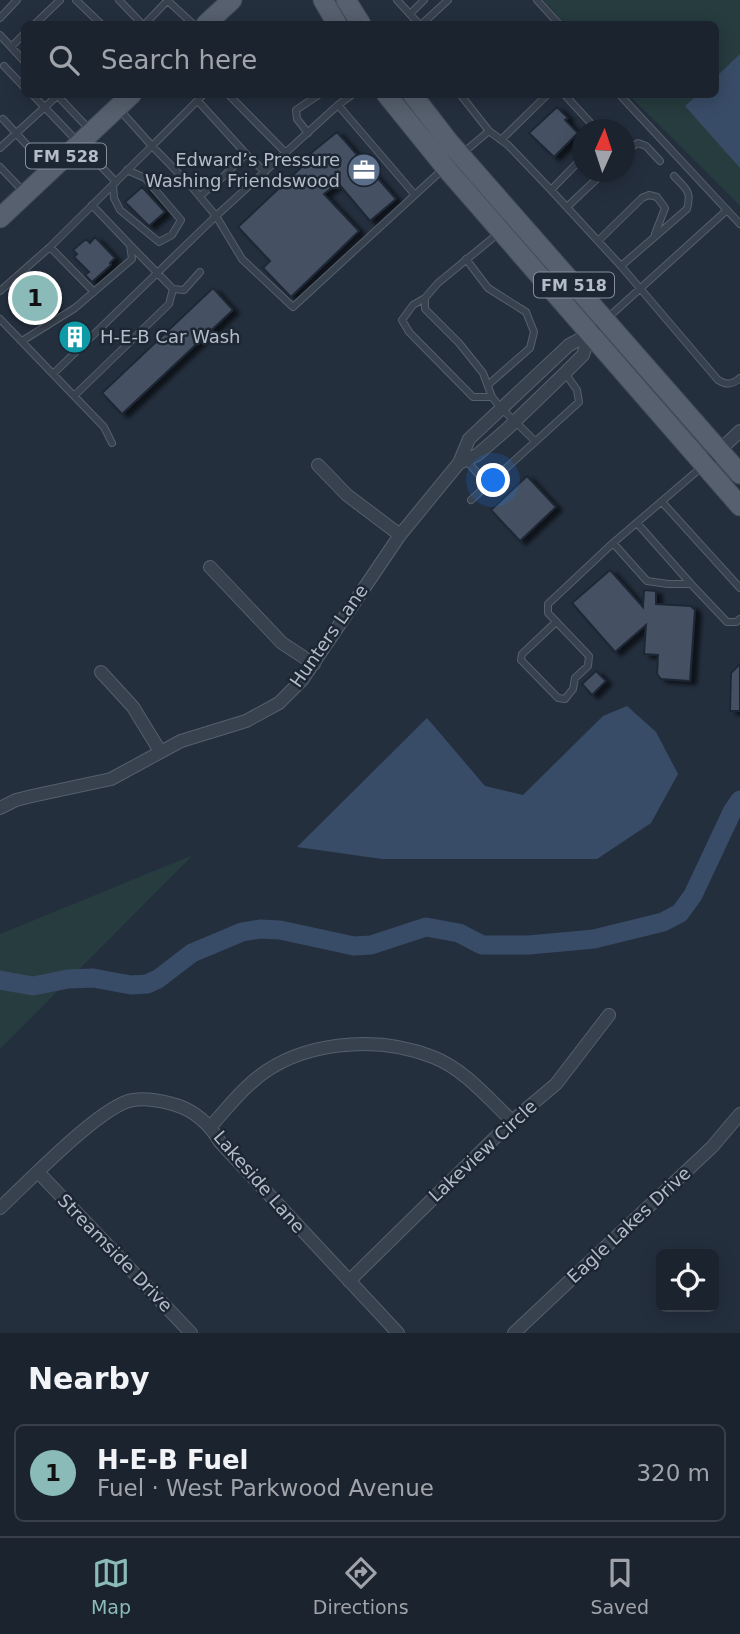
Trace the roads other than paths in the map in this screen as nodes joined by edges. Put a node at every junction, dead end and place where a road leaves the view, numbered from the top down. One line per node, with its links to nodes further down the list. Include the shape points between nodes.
1 (17, 0): 14 (lane)
2 (60, 0): 15 (lane)
3 (76, 0): 16 (lane)
4 (119, 0): 17 (lane)
5 (167, 0): 12 (lane); 18 (lane)
6 (323, 0): 19 (main road)
7 (346, 0): 20 (main road)
8 (397, 0): 13 (lane)
9 (424, 0): 13 (lane)
10 (447, 0): 22 (lane)
11 (537, 0): 23 (lane)
12 (213, 15)
13 (410, 15): 21 (lane)
14 (0, 18)
15 (38, 21)
16 (98, 21)
17 (141, 21)
18 (147, 21)
19 (335, 21)
20 (359, 21)
21 (417, 21)
22 (423, 21)
23 (556, 21)
24 (0, 35): 26 (lane)
25 (21, 37): 26 (lane)
26 (11, 47): 27 (lane)
27 (21, 58)
28 (5, 66): 29 (lane)
29 (21, 84)
30 (35, 98): 47 (lane)
31 (54, 98): 47 (lane)
32 (59, 98): 53 (lane)
33 (201, 98): 45 (lane)
34 (232, 98): 58 (lane)
35 (314, 98): 52 (lane, via 296,110)
36 (339, 98): 46 (lane)
37 (348, 98): 46 (lane)
38 (390, 98): 60 (main road, FM 518)
39 (414, 98): 60 (main road, FM 518)
40 (463, 98): 50 (lane)
41 (544, 98): 54 (lane)
42 (568, 98): 49 (lane)
43 (623, 98): 76 (lane)
44 (125, 101): 53 (main road, FM 528); 56 (lane)
45 (198, 101): 56 (lane); 59 (lane)
46 (341, 103): 52 (lane); 72 (lane)
47 (44, 108): 51 (lane); 53 (lane)
48 (3, 119): 51 (lane)
49 (587, 119)
50 (489, 131): 54 (lane); 60 (lane)
51 (16, 133): 57 (lane); 65 (lane)
52 (308, 133): 58 (lane)
53 (85, 138): 65 (main road, FM 528); 69 (lane)
54 (501, 140): 70 (lane)
55 (635, 145): 61 (lane, via 646,146)
56 (152, 146): 64 (lane); 73 (lane)
57 (0, 148)
58 (286, 153): 66 (lane)
59 (246, 154): 66 (lane); 73 (lane)
60 (453, 161): 72 (lane); 80 (main road, FM 518); 95 (main road, FM 518)
61 (660, 161)
62 (0, 167): 71 (lane)
63 (572, 169): 70 (lane)
64 (127, 170): 69 (lane); 69 (lane, via 145,178 181,220 172,235 159,242 120,209)
65 (50, 171): 71 (main road, FM 528)
66 (265, 173): 77 (lane)
67 (674, 176): 81 (lane, via 688,192 687,209)
68 (593, 182): 75 (lane)
69 (114, 184): 74 (lane)
70 (551, 190): 75 (lane)
71 (25, 194): 78 (main road, FM 528)
72 (415, 195): 77 (lane, via 293,307 242,259)
73 (200, 196): 77 (lane)
74 (92, 205): 83 (lane); 84 (lane)
75 (567, 207): 82 (lane)
76 (727, 210): 79 (lane); 90 (lane)
77 (216, 216): 87 (lane)
78 (0, 218)
79 (740, 224)
80 (502, 231): 85 (lane); 96 (main road, FM 518)
81 (655, 236): 82 (lane, via 665,208 649,195); 86 (lane)
82 (598, 241): 86 (lane)
83 (130, 245): 87 (lane); 92 (lane, via 132,259)
84 (50, 247): 91 (lane); 92 (lane)
85 (466, 259): 93 (lane); 101 (lane, via 488,288 526,312 534,332 530,348)
86 (621, 266): 90 (lane)
87 (157, 272): 89 (lane); 99 (lane)
88 (200, 272): 89 (lane, via 184,290)
89 (173, 289): 102 (lane, via 169,304)
90 (641, 290): 95 (lane); 100 (lane, via 718,380 730,384)
91 (0, 291)
92 (94, 292): 97 (lane)
93 (425, 298): 101 (lane, via 425,309); 103 (lane, via 402,320 409,332 472,397)
94 (0, 319): 97 (lane)
95 (606, 322): 96 (lane); 109 (main road, FM 518)
96 (590, 334): 98 (street, Hunters Lane, via 583,355); 104 (street, Hunters Lane, via 569,345); 112 (main road, FM 518)
97 (22, 341): 99 (lane)
98 (565, 373): 105 (street, Hunters Lane); 107 (lane, via 579,402)
99 (53, 374): 102 (lane)
100 (740, 378)
101 (489, 384): 103 (lane)
102 (74, 396): 108 (lane, via 104,427)
103 (492, 397): 104 (lane)
104 (502, 408): 105 (lane); 110 (street, Hunters Lane, via 469,439)
105 (516, 421): 107 (lane); 110 (street, Hunters Lane)
106 (740, 431): 109 (street)
107 (535, 440): 114 (lane)
108 (112, 443)
109 (720, 450): 112 (street); 113 (main road, FM 518)
110 (463, 462): 114 (lane); 119 (street, Hunters Lane)
111 (318, 465): 119 (street, via 347,495)
112 (704, 465): 116 (lane); 117 (main road, FM 518)
113 (740, 474)
114 (487, 484): 115 (lane)
115 (471, 499)
116 (662, 502): 118 (lane); 123 (lane)
117 (740, 506)
118 (637, 523): 120 (lane); 122 (lane)
119 (400, 535): 126 (street, Hunters Lane)
120 (613, 544): 122 (lane, via 647,581); 125 (lane, via 548,604 548,613)
121 (210, 567): 126 (street, via 282,643)
122 (691, 584): 124 (lane, via 727,622)
123 (740, 588)
124 (740, 619)
125 (556, 622): 125 (lane, via 589,656 588,666 575,678 565,699 558,698 521,660)
126 (314, 664): 128 (street, Hunters Lane, via 292,691 264,712)
127 (102, 671): 128 (street, via 133,707)
128 (160, 751): 129 (street, Hunters Lane, via 111,779 16,800)
129 (0, 808)
130 (609, 1015): 132 (street, Lakeview Circle, via 556,1084)
131 (740, 1114): 139 (street, Eagle Lakes Drive, via 712,1147)
132 (512, 1121): 133 (street, via 469,1079 433,1057 380,1044 331,1046 295,1055 252,1082); 136 (street, Lakeview Circle)
133 (211, 1126): 134 (street, Lakeside Lane, via 182,1107 132,1100 101,1115); 136 (street, Lakeside Lane, via 220,1142)
134 (38, 1173): 135 (street, Lakeside Lane); 137 (street, Streamside Drive)
135 (0, 1208)
136 (349, 1281): 138 (street, Lakeside Lane)
137 (191, 1333)
138 (398, 1333)
139 (514, 1333)

